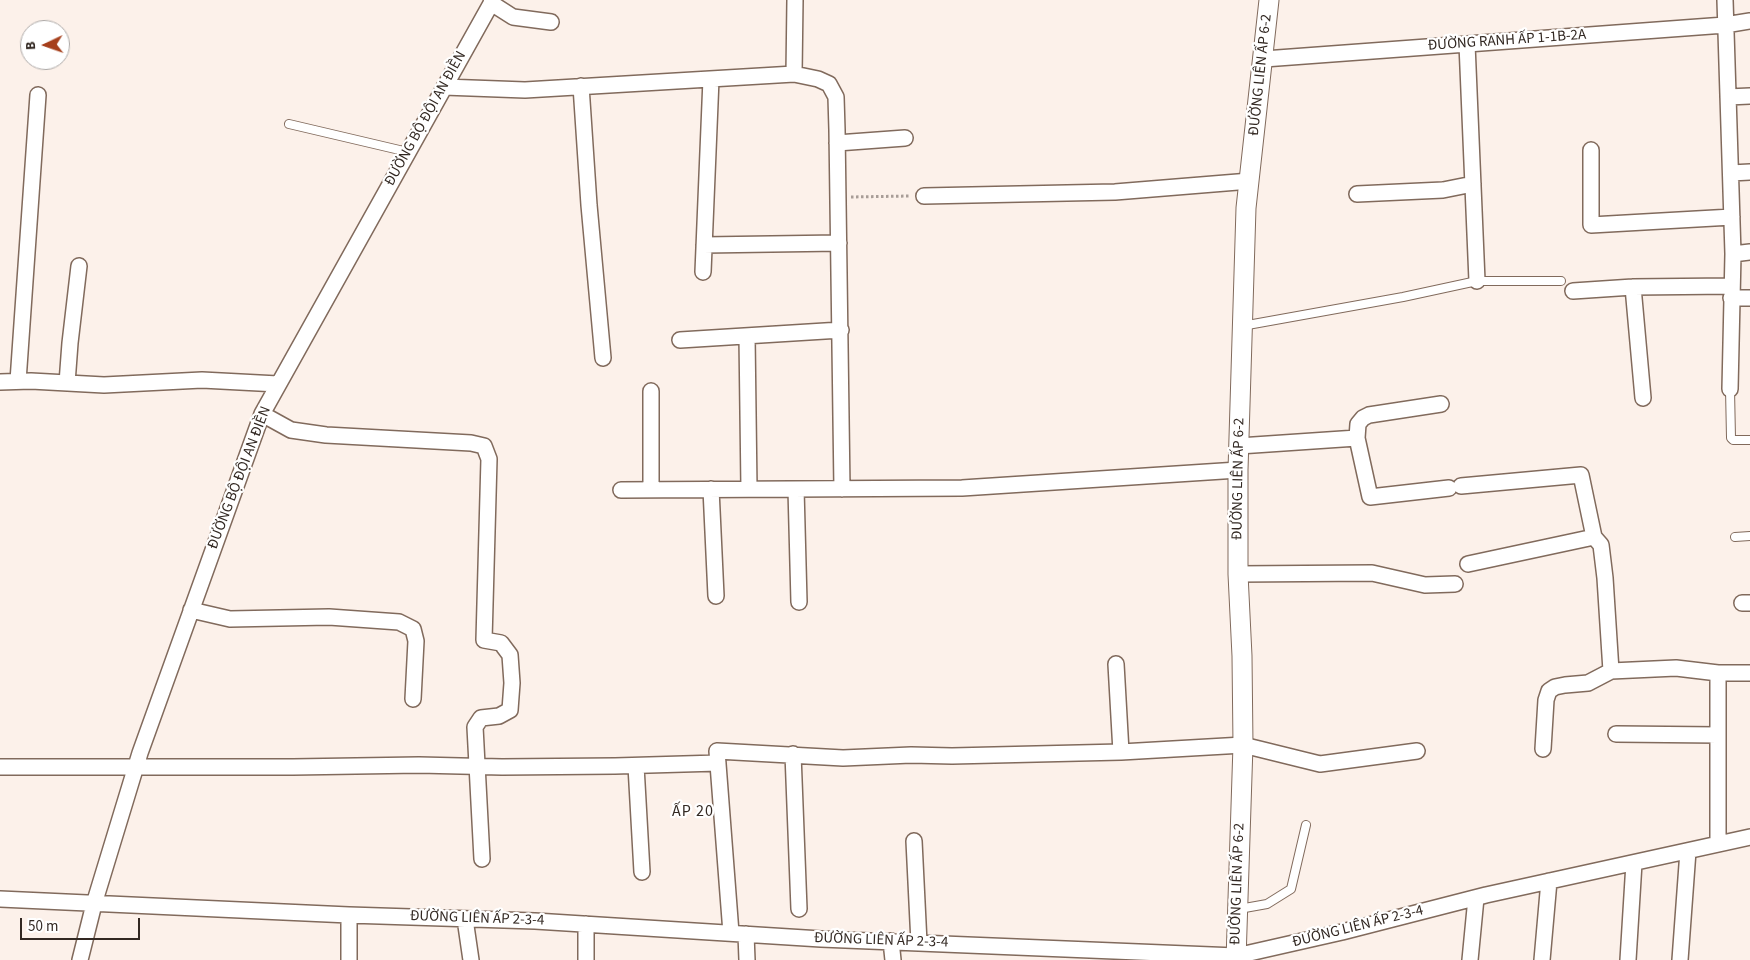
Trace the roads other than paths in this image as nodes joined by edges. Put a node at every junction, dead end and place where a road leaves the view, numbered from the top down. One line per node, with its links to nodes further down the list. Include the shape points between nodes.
1 (795, 0): 10 (street)
2 (1270, 0): 9 (street, ĐƯỜNG LIÊN ẤP 6-2)
3 (1725, 0): 7 (street)
4 (492, 2): 6 (street, via 513,17); 13 (street, ĐƯỜNG BỘ ĐỘI AN ĐIỀN)
5 (1750, 21): 7 (street, ĐƯỜNG RANH ẤP 1-1B-2A)
6 (551, 22)
7 (1725, 25): 8 (street, ĐƯỜNG RANH ẤP 1-1B-2A); 16 (street)
8 (1467, 44): 9 (street, ĐƯỜNG RANH ẤP 1-1B-2A); 25 (street)
9 (1264, 59): 24 (street, ĐƯỜNG LIÊN ẤP 6-2)
10 (794, 74): 11 (street); 19 (street, via 829,84 836,97)
11 (711, 79): 12 (street); 30 (street)
12 (581, 86): 13 (street, via 525,90); 45 (street)
13 (444, 87): 21 (street, ĐƯỜNG BỘ ĐỘI AN ĐIỀN)
14 (38, 95): 46 (street)
15 (1750, 96): 16 (street)
16 (1728, 97): 23 (street)
17 (289, 124): 21 (lane)
18 (905, 138): 19 (street)
19 (837, 143): 29 (street)
20 (1591, 150): 28 (street, via 1591,225)
21 (408, 152): 49 (street, ĐƯỜNG BỘ ĐỘI AN ĐIỀN)
22 (1750, 172): 23 (street)
23 (1731, 173): 28 (street)
24 (1250, 181): 27 (street, via 1115,192); 41 (street, ĐƯỜNG LIÊN ẤP 6-2, via 1246,208)
25 (1473, 184): 26 (street, via 1442,190); 36 (street)
26 (1357, 194)
27 (924, 196)
28 (1732, 218): 32 (street)
29 (839, 243): 30 (street); 42 (street)
30 (704, 245): 34 (street)
31 (1750, 252): 32 (street)
32 (1733, 254): 39 (street)
33 (79, 266): 48 (street)
34 (703, 272)
35 (1561, 280): 36 (lane)
36 (1477, 281): 41 (lane)
37 (1633, 287): 38 (street); 39 (street); 52 (street)
38 (1573, 291)
39 (1732, 292): 40 (street); 50 (street)
40 (1750, 298)
41 (1242, 326): 57 (street, ĐƯỜNG LIÊN ẤP 6-2)
42 (841, 330): 43 (street); 59 (street)
43 (747, 336): 44 (street); 62 (street)
44 (680, 340)
45 (603, 358)
46 (18, 381): 47 (street); 48 (street)
47 (0, 382)
48 (67, 383): 49 (street, via 104,385 202,380)
49 (278, 384): 54 (street, ĐƯỜNG BỘ ĐỘI AN ĐIỀN)
50 (1730, 389): 56 (lane, via 1731,438)
51 (651, 391): 60 (street)
52 (1643, 398)
53 (1441, 404): 55 (street, via 1369,415 1358,424)
54 (262, 414): 73 (street, ĐƯỜNG BỘ ĐỘI AN ĐIỀN); 88 (street, via 291,430 317,434 484,446 489,459 484,640 501,643 510,655 512,683 510,710 499,716 481,718 474,728)
55 (1357, 438): 57 (street); 66 (street, via 1370,497 1581,475)
56 (1750, 440)
57 (1239, 446): 58 (street, ĐƯỜNG LIÊN ẤP 6-2)
58 (1238, 470): 59 (street, via 962,488); 69 (street, ĐƯỜNG LIÊN ẤP 6-2)
59 (842, 488): 63 (street)
60 (651, 489): 61 (street); 64 (street)
61 (711, 489): 62 (street); 71 (street)
62 (749, 489): 63 (street)
63 (796, 489): 72 (street)
64 (621, 490)
65 (1750, 536): 67 (lane)
66 (1594, 537): 68 (street); 75 (street, via 1601,545 1606,578)
67 (1735, 537)
68 (1468, 564)
69 (1238, 574): 70 (street, via 1372,573 1425,585); 81 (street, ĐƯỜNG LIÊN ẤP 6-2)
70 (1455, 584)
71 (716, 596)
72 (799, 602)
73 (191, 610): 78 (street, via 230,619 329,617 399,622 413,629 416,641); 87 (street, ĐƯỜNG BỘ ĐỘI AN ĐIỀN)
74 (1116, 664): 84 (street)
75 (1611, 671): 77 (street, via 1676,668); 82 (street, via 1588,684 1565,685 1550,691 1546,700)
76 (1750, 673): 77 (street)
77 (1718, 674): 80 (street)
78 (413, 699)
79 (1616, 734): 80 (street)
80 (1718, 735): 94 (street)
81 (1243, 745): 83 (street, via 1320,764); 84 (street); 104 (street, ĐƯỜNG LIÊN ẤP 6-2)
82 (1543, 749)
83 (1417, 751)
84 (1122, 752): 85 (street, via 843,758)
85 (793, 754): 86 (street, via 717,751); 103 (street)
86 (718, 763): 89 (street); 108 (street)
87 (136, 766): 88 (street); 90 (street); 102 (street, ĐƯỜNG BỘ ĐỘI AN ĐIỀN)
88 (478, 766): 89 (street); 96 (street)
89 (636, 766): 98 (street)
90 (0, 767)
91 (1306, 824): 104 (lane, via 1291,889 1267,904)
92 (1750, 837): 94 (street, ĐƯỜNG LIÊN ẤP 2-3-4)
93 (914, 841): 111 (street)
94 (1718, 844): 95 (street, ĐƯỜNG LIÊN ẤP 2-3-4)
95 (1688, 851): 97 (street, ĐƯỜNG LIÊN ẤP 2-3-4); 123 (street)
96 (482, 859)
97 (1634, 863): 99 (street, ĐƯỜNG LIÊN ẤP 2-3-4); 122 (street)
98 (642, 872)
99 (1549, 881): 100 (street, ĐƯỜNG LIÊN ẤP 2-3-4); 121 (street)
100 (1476, 898): 113 (street, ĐƯỜNG LIÊN ẤP 2-3-4); 120 (street)
101 (0, 899): 102 (street, ĐƯỜNG LIÊN ẤP 2-3-4)
102 (94, 904): 105 (street, ĐƯỜNG LIÊN ẤP 2-3-4); 114 (street, ĐƯỜNG BỘ ĐỘI AN ĐIỀN)
103 (799, 909)
104 (1237, 910): 113 (street, ĐƯỜNG LIÊN ẤP 6-2)
105 (349, 915): 106 (street, ĐƯỜNG LIÊN ẤP 2-3-4); 115 (street)
106 (466, 918): 107 (street, ĐƯỜNG LIÊN ẤP 2-3-4); 116 (street)
107 (586, 924): 108 (street, ĐƯỜNG LIÊN ẤP 2-3-4); 117 (street)
108 (731, 933): 109 (street, ĐƯỜNG LIÊN ẤP 2-3-4)
109 (746, 934): 110 (street, ĐƯỜNG LIÊN ẤP 2-3-4); 118 (street)
110 (891, 942): 111 (street, ĐƯỜNG LIÊN ẤP 2-3-4); 119 (street)
111 (918, 943): 112 (street, ĐƯỜNG LIÊN ẤP 2-3-4)
112 (1135, 956): 113 (street, ĐƯỜNG LIÊN ẤP 2-3-4)
113 (1236, 958)
114 (80, 960)
115 (349, 960)
116 (471, 960)
117 (586, 960)
118 (747, 960)
119 (893, 960)
120 (1470, 960)
121 (1542, 960)
122 (1628, 960)
123 (1680, 960)

